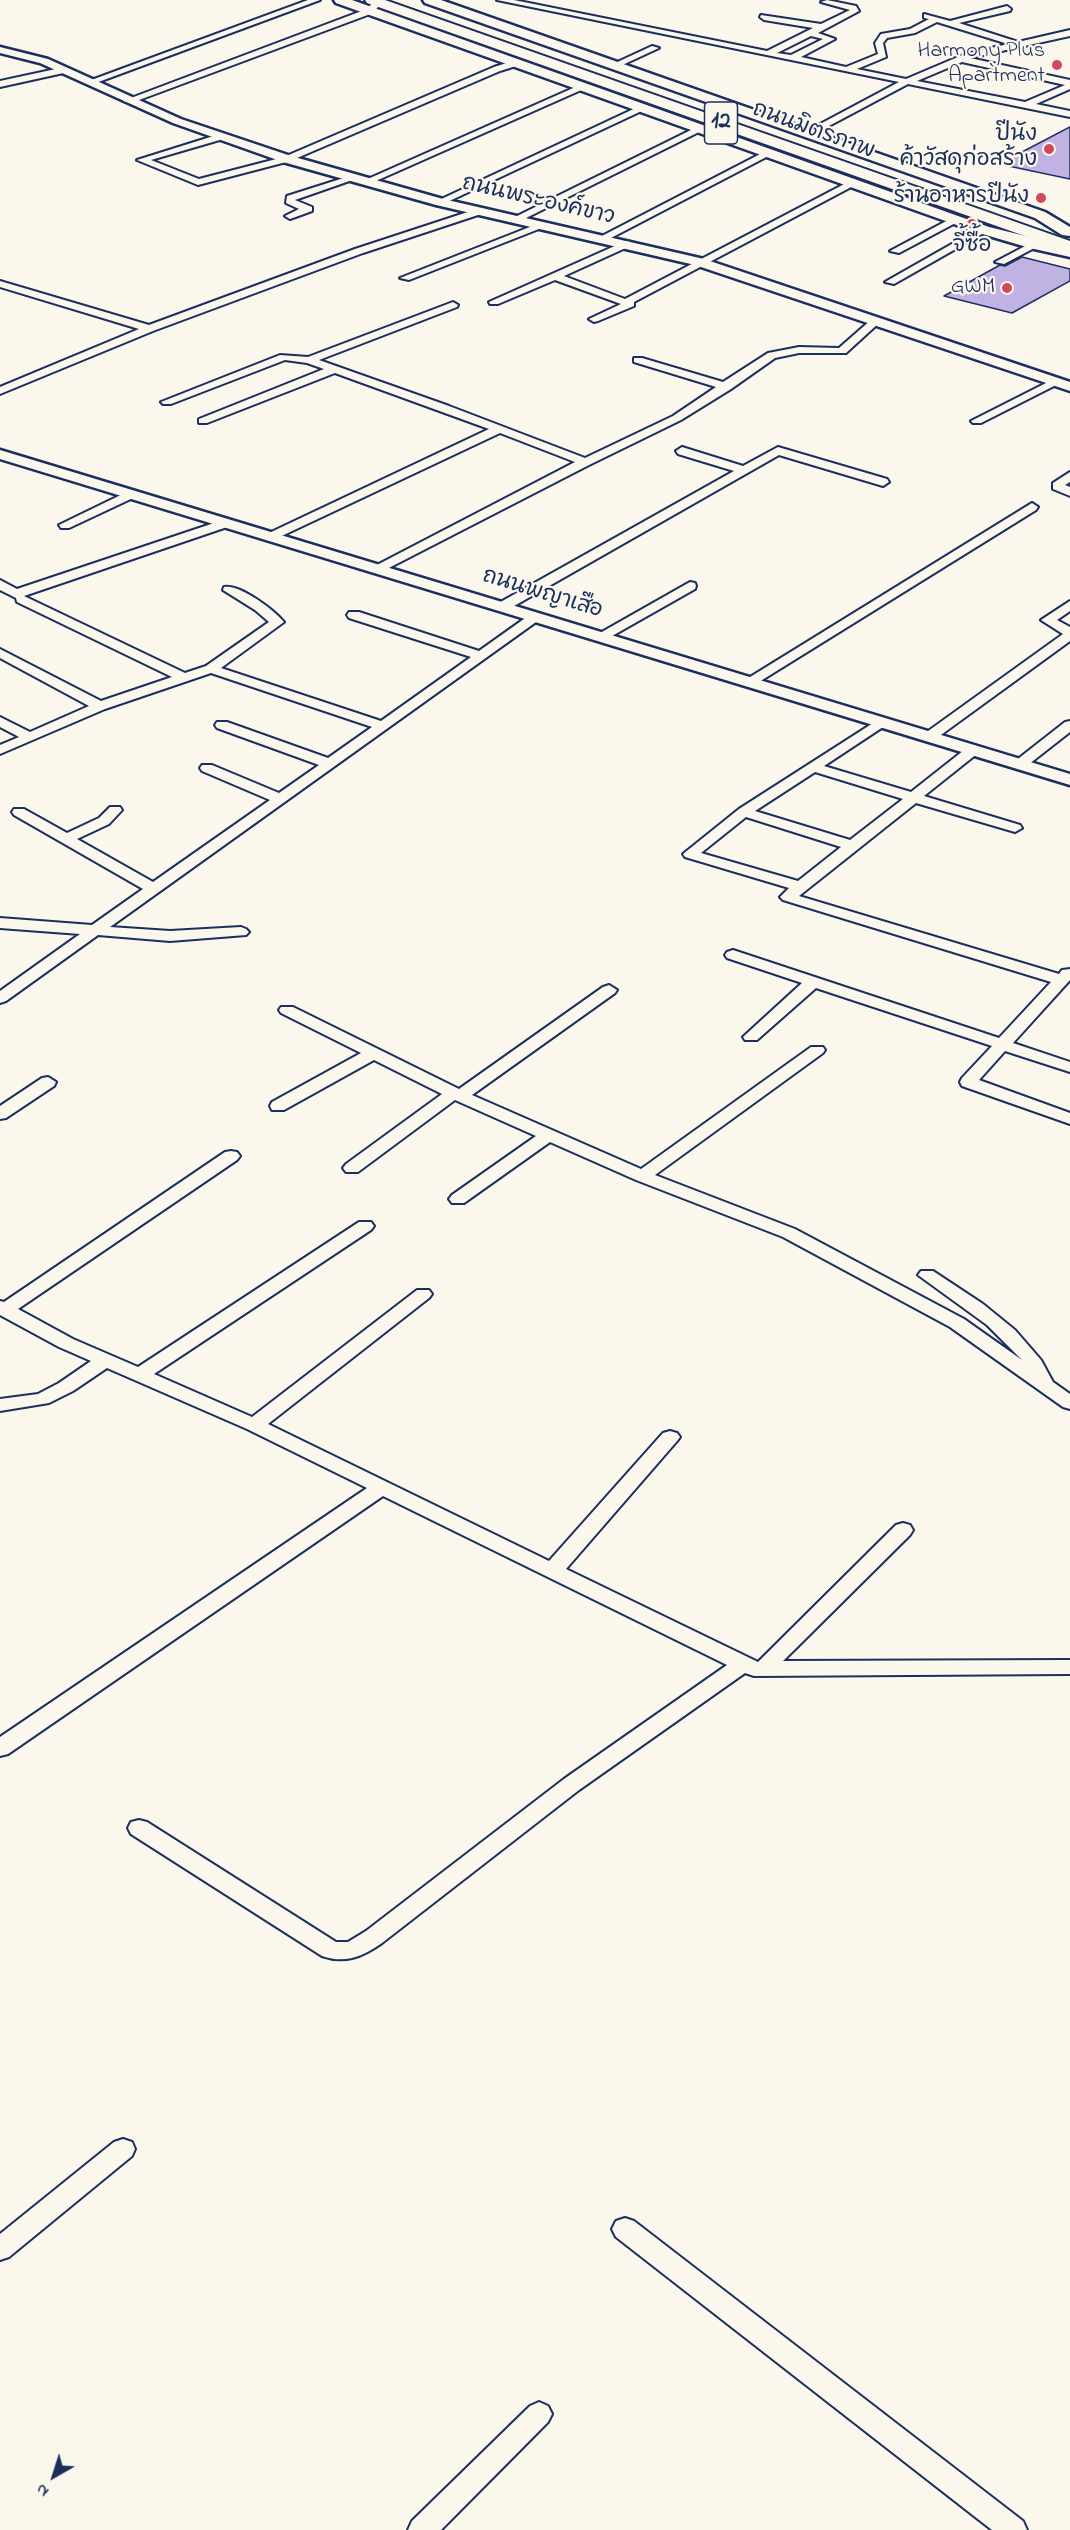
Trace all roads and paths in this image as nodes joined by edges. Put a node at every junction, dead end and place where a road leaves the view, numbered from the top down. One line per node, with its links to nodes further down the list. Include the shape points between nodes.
1 (316, 0): 32 (street)
2 (340, 0): 7 (main road)
3 (402, 0): 24 (main road, ถนนมิตรภาพ / 12)
4 (429, 0): 16 (main road)
5 (501, 0): 23 (street)
6 (825, 2): 13 (street, via 855,11)
7 (377, 3): 21 (main road); 24 (main road, ถนนมิตรภาพ / 12); 37 (street)
8 (1007, 9): 12 (street)
9 (926, 16): 11 (street)
10 (764, 17): 13 (street)
11 (937, 19): 12 (street); 29 (street, via 912,31 884,36 879,43 883,55)
12 (949, 23): 18 (street)
13 (822, 27): 14 (street)
14 (810, 33): 23 (street); 25 (street, via 831,39)
15 (1070, 33): 17 (street)
16 (534, 37): 24 (main road); 28 (main road)
17 (1040, 38): 18 (street); 19 (street)
18 (1016, 44): 26 (street)
19 (1060, 44)
20 (655, 48): 28 (street)
21 (478, 49): 24 (main road); 27 (main road)
22 (0, 50): 30 (street, ถนนพระองค์ขาว)
23 (769, 53): 25 (street)
24 (547, 57): 36 (main road, ถนนมิตรภาพ / 12); 38 (main road, ถนนมิตรภาพ / 12)
25 (793, 58): 29 (street)
26 (961, 59): 31 (street); 34 (street)
27 (516, 63): 35 (main road); 47 (street)
28 (615, 65): 41 (main road)
29 (849, 69): 31 (street)
30 (65, 70): 32 (street, ถนนพระองค์ขาว); 33 (street)
31 (908, 81): 39 (street); 44 (street)
32 (90, 82): 37 (street, ถนนพระองค์ขาว)
33 (0, 84)
34 (1070, 85): 39 (street)
35 (584, 87): 40 (main road); 48 (street)
36 (676, 96): 41 (main road); 57 (main road, ถนนมิตรภาพ / 12)
37 (128, 101): 45 (street, ถนนพระองค์ขาว)
38 (658, 101): 43 (main road); 57 (main road, ถนนมิตรภาพ / 12)
39 (1027, 105): 42 (street)
40 (643, 108): 43 (main road); 50 (street)
41 (748, 112): 44 (main road)
42 (1070, 114)
43 (697, 127): 46 (main road); 53 (street)
44 (810, 133): 57 (main road, via 1040,215)
45 (220, 137): 47 (street, ถนนพระองค์ขาว); 47 (street, via 142,160 198,182)
46 (769, 153): 49 (main road); 58 (street)
47 (287, 159): 48 (street, ถนนพระองค์ขาว)
48 (359, 180): 50 (street, ถนนพระองค์ขาว); 52 (street, via 290,198 289,201 308,209)
49 (852, 183): 54 (main road); 63 (street)
50 (440, 202): 51 (street, ถนนพระองค์ขาว)
51 (480, 211): 53 (street, ถนนพระองค์ขาว); 74 (street)
52 (290, 216)
53 (516, 219): 55 (street, ถนนพระองค์ขาว)
54 (956, 220): 56 (main road); 61 (street)
55 (544, 225): 58 (street, ถนนพระองค์ขาว); 66 (street)
56 (984, 230): 60 (main road); 67 (street)
57 (1069, 237)
58 (603, 238): 59 (street, ถนนพระองค์ขาว)
59 (626, 244): 63 (street, ถนนพระองค์ขาว); 65 (street)
60 (1035, 245): 62 (main road); 64 (street)
61 (895, 251)
62 (1070, 252)
63 (699, 262): 70 (street); 73 (street, ถนนพระองค์ขาว)
64 (1000, 262)
65 (555, 276): 69 (street); 70 (street)
66 (405, 278)
67 (890, 282)
68 (0, 284): 74 (street)
69 (494, 302)
70 (627, 302): 72 (street, via 630,304)
71 (453, 305): 75 (street)
72 (594, 319)
73 (875, 322): 78 (street, ถนนพระองค์ขาว); 79 (street, via 842,351 799,350 772,355)
74 (149, 329): 81 (street)
75 (309, 360): 77 (street); 82 (street, via 284,357)
76 (638, 360): 79 (street)
77 (335, 369): 83 (street); 85 (street)
78 (1053, 382): 80 (street, ถนนพระองค์ขาว); 84 (street)
79 (727, 387): 88 (street, via 677,418)
80 (1070, 387)
81 (0, 391)
82 (167, 402)
83 (203, 421)
84 (977, 421)
85 (499, 429): 88 (street); 99 (street)
86 (682, 451): 90 (street)
87 (0, 454): 95 (street, ถนนพญาเสือ)
88 (585, 462): 100 (street)
89 (1070, 462): 91 (street)
90 (744, 470): 93 (street, via 778,450); 106 (street)
91 (1057, 470)
92 (1070, 476): 94 (street, via 1057,486)
93 (883, 482)
94 (1070, 492)
95 (131, 494): 97 (street, ถนนพญาเสือ); 98 (street)
96 (1032, 507): 115 (street)
97 (226, 523): 99 (street, ถนนพญาเสือ); 101 (street, via 16,594)
98 (65, 525)
99 (271, 537): 100 (street, ถนนพญาเสือ)
100 (379, 569): 106 (street, ถนนพญาเสือ)
101 (0, 584)
102 (690, 586): 110 (street)
103 (229, 590): 113 (street, via 260,607 277,622)
104 (21, 599): 114 (street)
105 (1070, 605): 109 (street, via 1048,620)
106 (502, 607): 108 (street, ถนนพญาเสือ)
107 (354, 615): 112 (street)
108 (536, 617): 110 (street, ถนนพญาเสือ); 112 (street)
109 (1070, 634): 123 (street)
110 (600, 637): 115 (street, ถนนพญาเสือ)
111 (0, 653): 116 (street)
112 (481, 656): 121 (street)
113 (211, 669): 114 (street); 121 (street)
114 (184, 678): 116 (street)
115 (749, 682): 118 (street, ถนนพญาเสือ)
116 (100, 706): 122 (street)
117 (0, 721): 122 (street)
118 (881, 722): 123 (street, ถนนพญาเสือ); 128 (street)
119 (222, 724): 126 (street)
120 (1070, 725): 127 (street)
121 (383, 726): 126 (street)
122 (30, 737): 124 (street)
123 (929, 737): 125 (street, ถนนพญาเสือ)
124 (0, 750)
125 (973, 750): 127 (street, ถนนพญาเสือ); 131 (street)
126 (330, 764): 132 (street)
127 (1019, 765): 130 (street, ถนนพญาเสือ)
128 (813, 767): 131 (street); 135 (street)
129 (207, 768): 132 (street)
130 (1070, 780)
131 (914, 797): 136 (street); 138 (street)
132 (281, 798): 140 (street)
133 (115, 810): 137 (street, via 104,821)
134 (20, 812): 137 (street)
135 (744, 812): 138 (street); 139 (street, via 690,854)
136 (1015, 828)
137 (68, 838): 140 (street)
138 (853, 846): 139 (street)
139 (801, 887): 145 (street, via 788,897)
140 (154, 889): 142 (street)
141 (0, 924): 142 (street)
142 (97, 929): 143 (street, via 170,936); 148 (street)
143 (241, 932)
144 (733, 955): 146 (street)
145 (1066, 976): 151 (street)
146 (813, 982): 150 (street); 151 (street)
147 (609, 990): 156 (street)
148 (0, 998)
149 (287, 1010): 153 (street)
150 (751, 1037)
151 (1003, 1045): 154 (street); 159 (street, via 968,1082)
152 (817, 1050): 163 (street)
153 (374, 1053): 156 (street); 157 (street)
154 (1070, 1067)
155 (48, 1082): 158 (street)
156 (457, 1095): 160 (street); 162 (street)
157 (278, 1106)
158 (0, 1114)
159 (1070, 1119)
160 (548, 1135): 163 (street); 164 (street)
161 (231, 1156): 168 (street)
162 (352, 1168)
163 (642, 1176): 171 (street, via 789,1233 957,1323)
164 (458, 1199)
165 (365, 1226): 170 (street)
166 (927, 1275): 171 (street, via 976,1308 1024,1350)
167 (423, 1294): 174 (street)
168 (3, 1309): 169 (street)
169 (104, 1361): 170 (street); 173 (street, via 42,1399)
170 (140, 1374): 174 (street)
171 (1046, 1386): 172 (street)
172 (1070, 1403)
173 (0, 1405)
174 (254, 1425): 176 (street)
175 (670, 1437): 178 (street)
176 (382, 1487): 178 (street); 181 (street)
177 (903, 1530): 179 (street)
178 (552, 1571): 179 (street)
179 (753, 1666): 180 (street); 182 (street, via 596,1766 402,1915 347,1952 330,1950)
180 (1070, 1666)
181 (0, 1748)
182 (139, 1828)
183 (123, 2149): 185 (street)
184 (625, 2229): 188 (street)
185 (0, 2249)
186 (539, 2414): 187 (street)
187 (422, 2530)
188 (1012, 2530)

